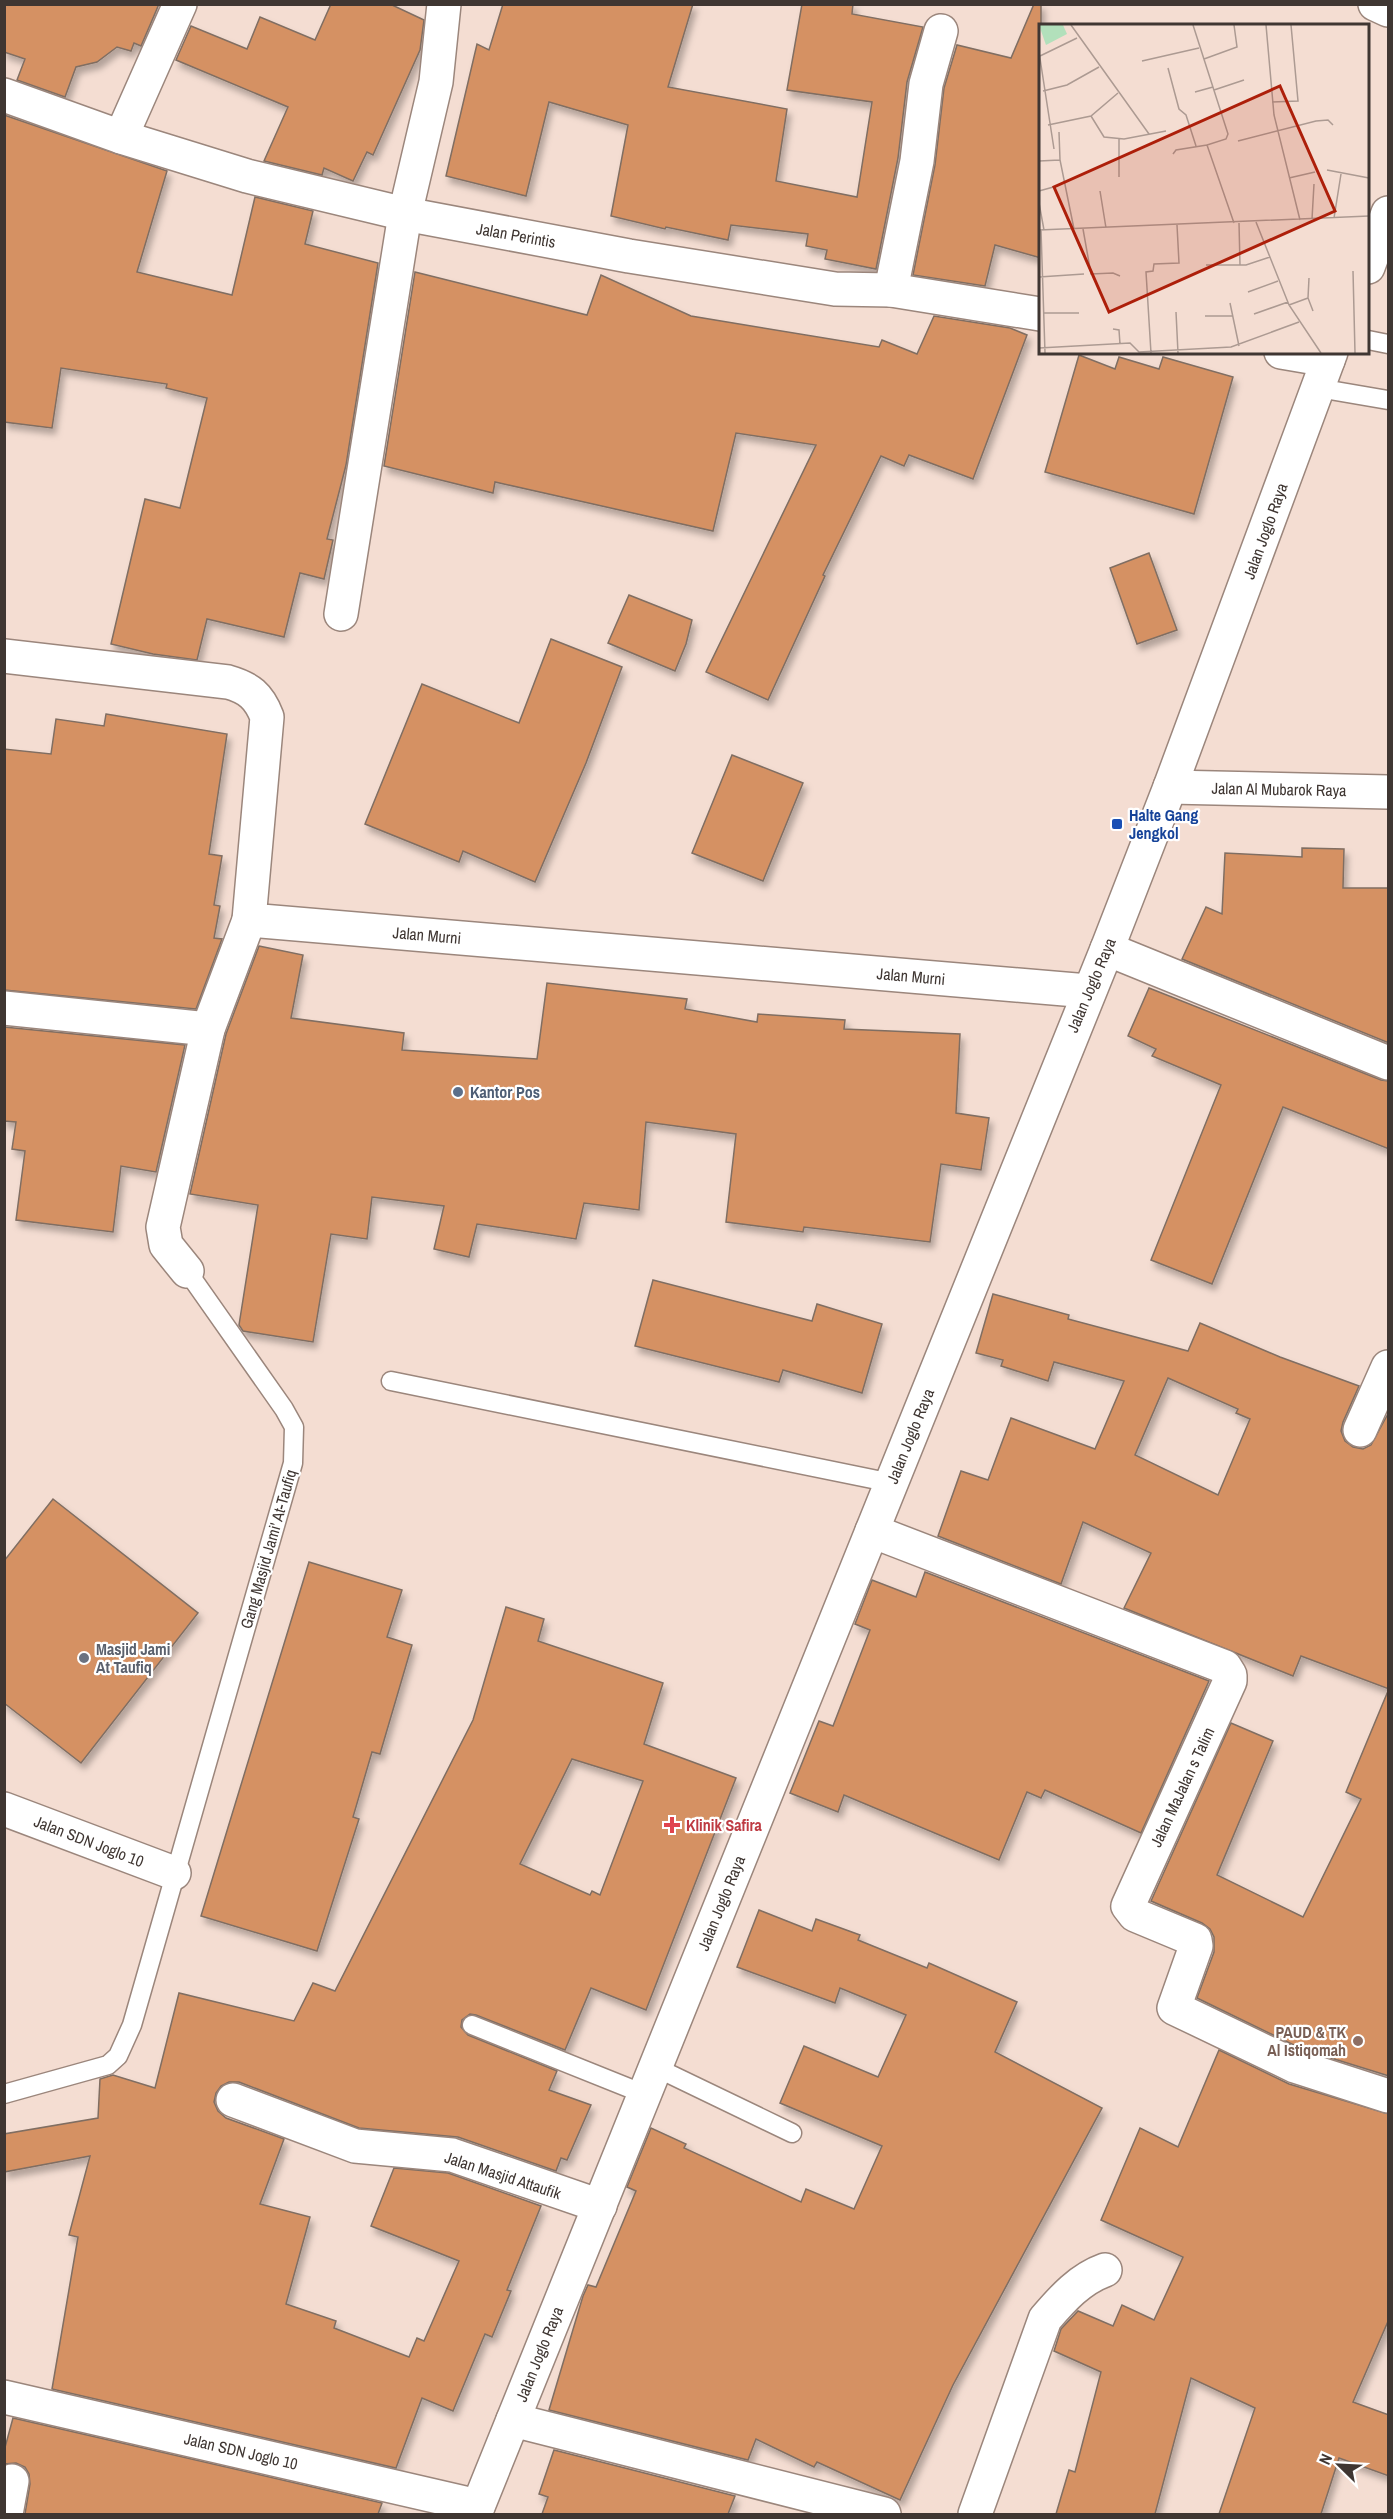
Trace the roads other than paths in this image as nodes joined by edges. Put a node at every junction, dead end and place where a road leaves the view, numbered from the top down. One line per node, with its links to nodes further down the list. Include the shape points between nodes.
1 (180, 4): 7 (street)
2 (444, 4): 8 (street, via 435,82)
3 (1375, 4): 4 (street)
4 (1389, 10)
5 (941, 31): 9 (street, via 926,84 918,161)
6 (4, 94): 7 (street, Jalan Perintis)
7 (121, 137): 8 (street, Jalan Perintis, via 246,176)
8 (405, 214): 9 (street, Jalan Perintis, via 835,290); 16 (street)
9 (891, 290): 10 (street, Jalan Perintis)
10 (1039, 314)
11 (1369, 340): 12 (lane)
12 (1389, 344)
13 (1287, 354): 14 (street)
14 (1326, 367): 15 (lane); 18 (street, Jalan Joglo Raya)
15 (1389, 400)
16 (341, 615)
17 (4, 656): 20 (street, via 228,682 253,693 267,717)
18 (1170, 787): 19 (street, Jalan Al Mubarok Raya); 21 (street, Jalan Joglo Raya)
19 (1389, 792)
20 (249, 920): 22 (street, Jalan Murni); 24 (street, Gang Masjid Jami' At-Taufiq)
21 (1107, 949): 22 (street, Jalan Joglo Raya); 25 (street)
22 (1088, 991): 30 (street, Jalan Joglo Raya)
23 (4, 1008): 24 (street)
24 (208, 1029): 26 (street, Gang Masjid Jami' At-Taufiq, via 163,1227 166,1245)
25 (1389, 1063)
26 (187, 1271): 33 (lane, Gang Masjid Jami' At-Taufiq, via 284,1409 294,1427 294,1444 293,1463)
27 (1389, 1367): 29 (street)
28 (391, 1381): 30 (lane)
29 (1360, 1430)
30 (892, 1483): 31 (street, Jalan Joglo Raya)
31 (872, 1531): 35 (street, Jalan Joglo Raya); 37 (street, Jalan MaJalan s Talim, via 1225,1667 1230,1681 1128,1906 1135,1915 1195,1940 1174,2008 1294,2066)
32 (4, 1809): 33 (street, Jalan SDN Joglo 10)
33 (174, 1873): 36 (lane, Gang Masjid Jami' At-Taufiq, via 132,2025 118,2056 108,2065)
34 (472, 2025): 35 (lane)
35 (650, 2081): 39 (lane); 40 (street, Jalan Joglo Raya)
36 (4, 2094)
37 (1389, 2096)
38 (233, 2100): 40 (street, Jalan Masjid Attaufik, via 355,2146 452,2155)
39 (792, 2133)
40 (600, 2206): 43 (street, Jalan Joglo Raya)
41 (1106, 2270): 48 (street, via 1091,2275 1065,2295 1046,2319)
42 (4, 2397): 45 (street, Jalan SDN Joglo 10)
43 (513, 2420): 45 (street, Jalan Joglo Raya); 47 (street)
44 (12, 2481): 46 (street)
45 (476, 2510)
46 (6, 2514)
47 (884, 2514)
48 (975, 2514)

